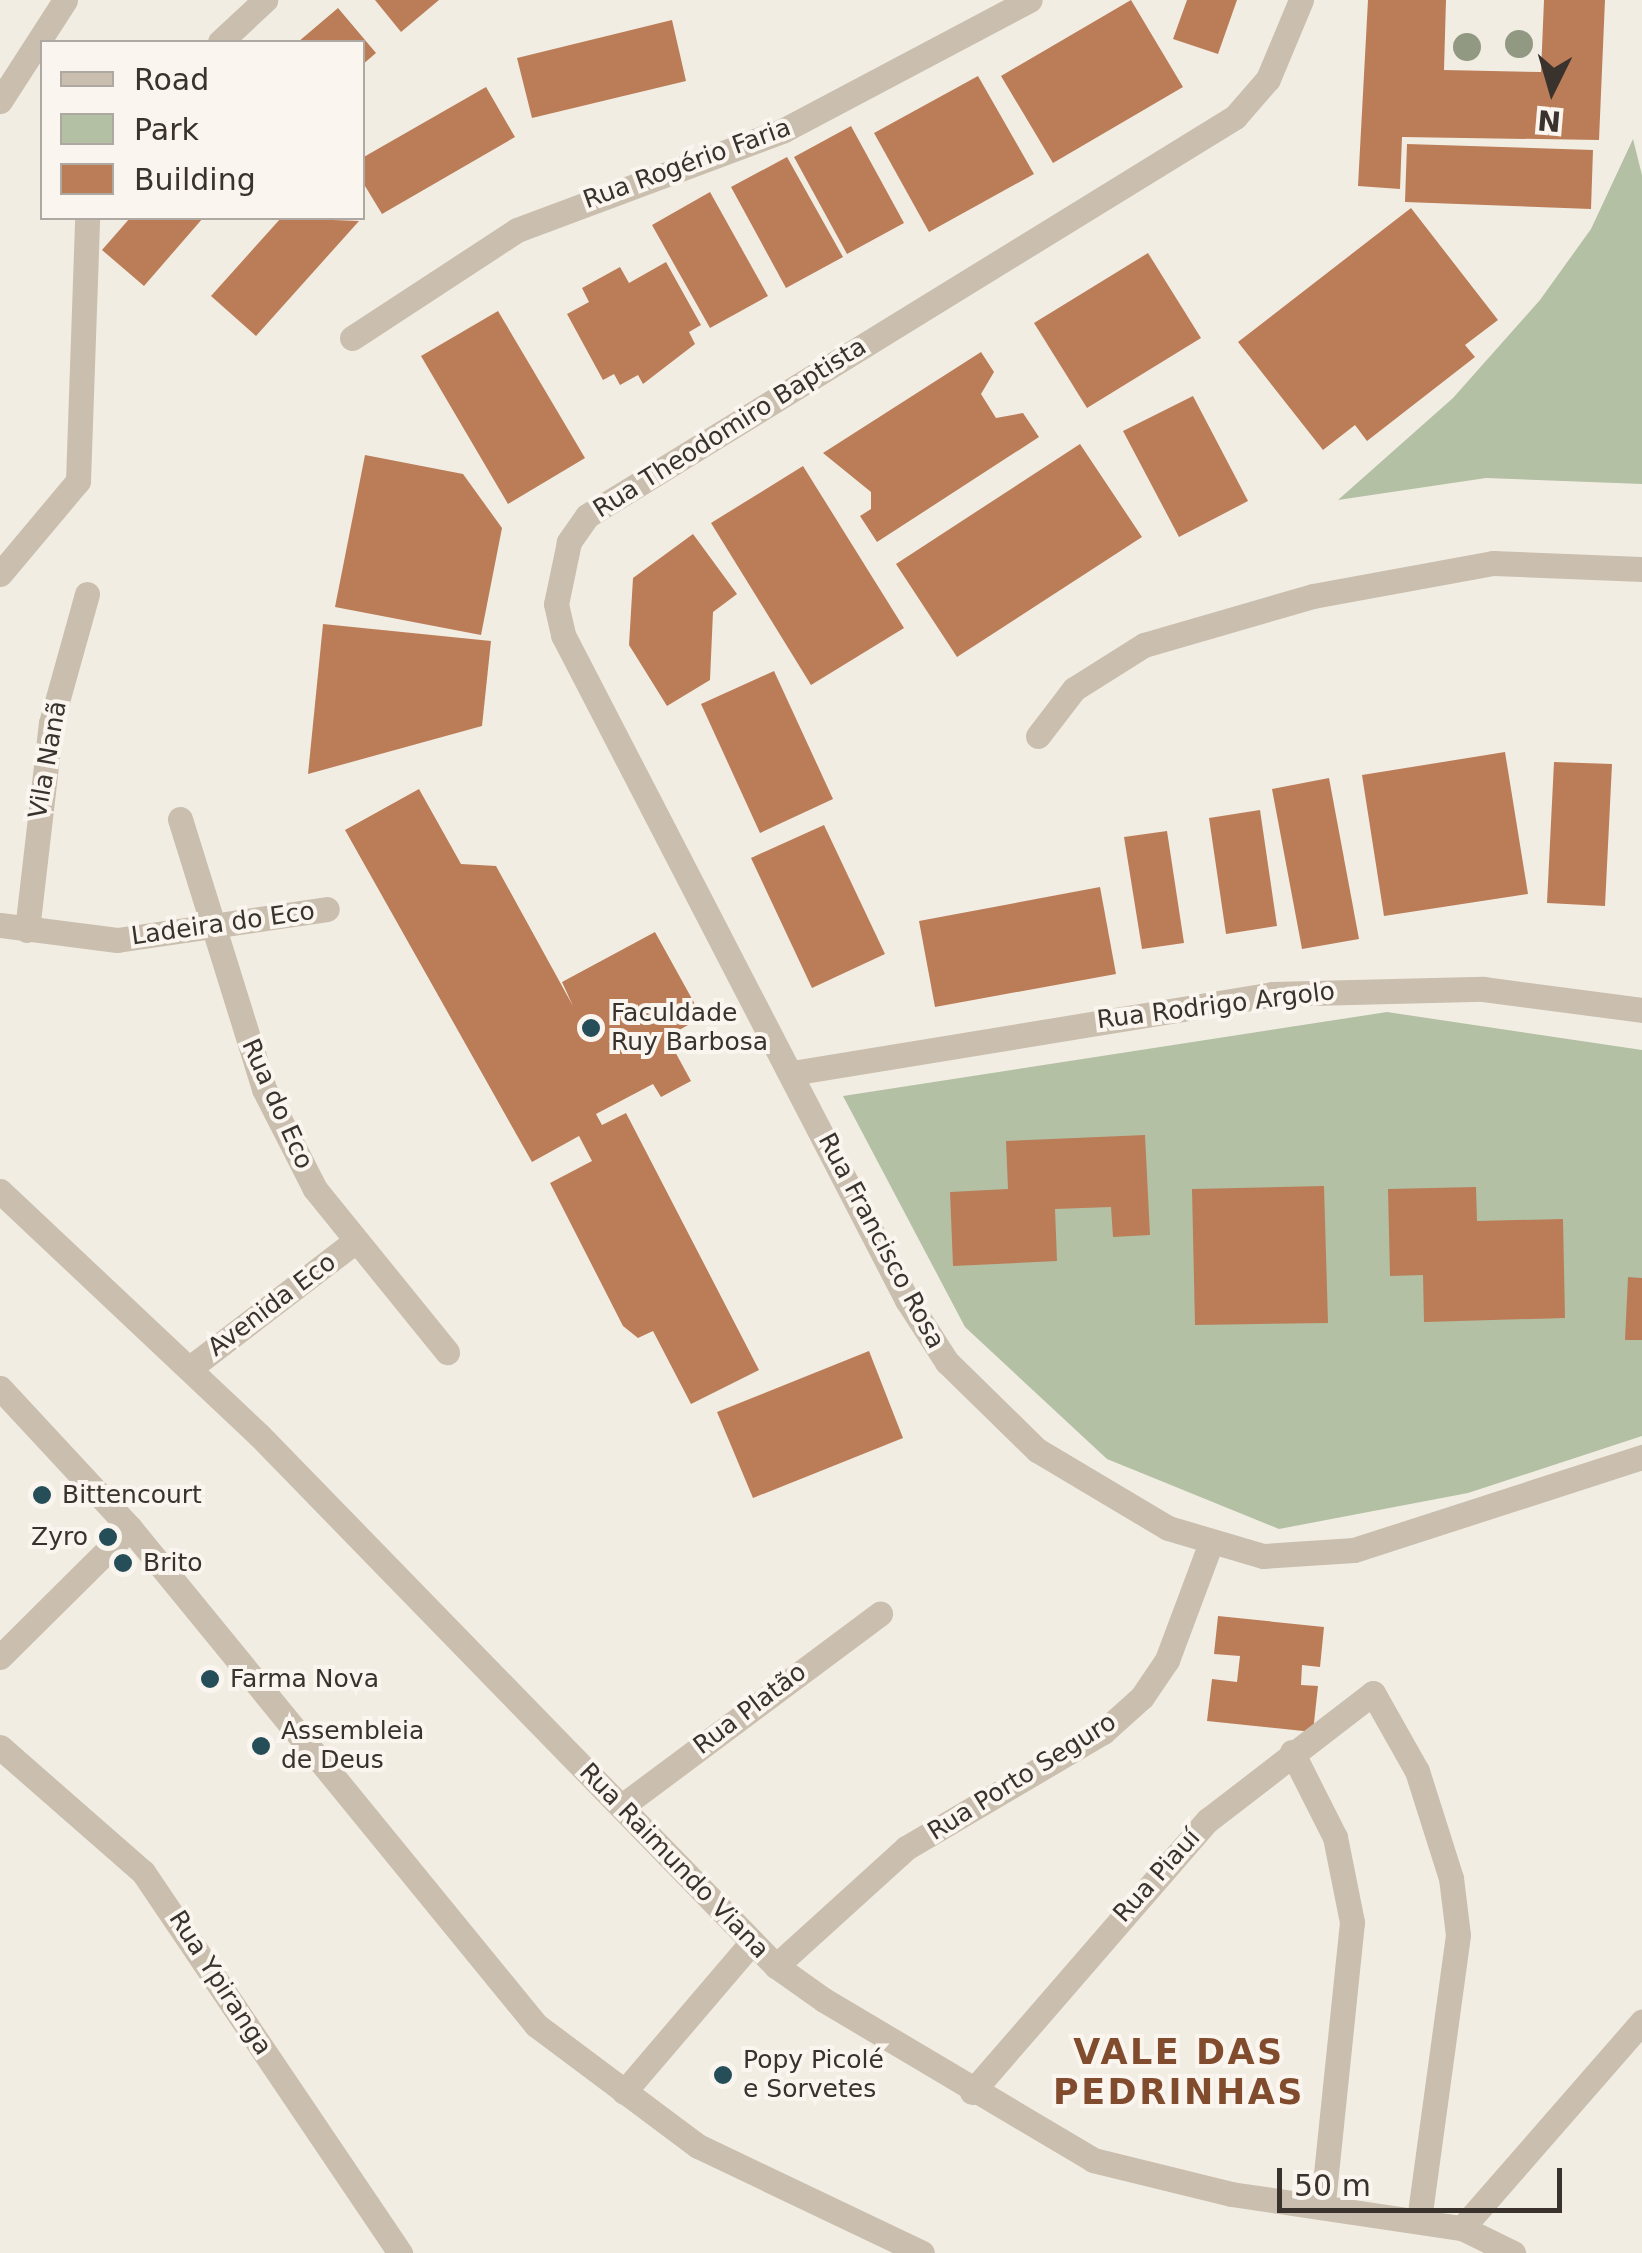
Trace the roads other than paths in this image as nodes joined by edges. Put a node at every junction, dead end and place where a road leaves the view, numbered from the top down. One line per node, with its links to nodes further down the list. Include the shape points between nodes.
1 (65, 0): 6 (street)
2 (264, 0): 5 (street)
3 (1030, 0): 8 (street, Rua Rogério Faria, via 784,130 517,230)
4 (1302, 0): 19 (street, Rua Theodomiro Baptista, via 1268,79 1235,117 618,492 569,542 556,604 564,634)
5 (222, 40)
6 (0, 101)
7 (86, 220): 10 (street, via 78,480)
8 (352, 338)
9 (1642, 569): 12 (street, via 1476,564 1312,596 1144,645 1074,689)
10 (0, 574)
11 (86, 594): 17 (street, Vila Nanã, via 51,723)
12 (1038, 736)
13 (180, 819): 16 (street, Rua do Eco)
14 (327, 909): 16 (street, Ladeira do Eco)
15 (0, 925): 17 (street, Ladeira do Eco)
16 (210, 929): 17 (street, Ladeira do Eco, via 117,940); 21 (street, Rua do Eco, via 264,1090)
17 (27, 930)
18 (1642, 1010): 19 (street, Rua Rodrigo Argolo, via 1482,989 1290,993)
19 (792, 1073): 27 (street, Rua Francisco Rosa, via 946,1362 1037,1450)
20 (0, 1191): 23 (street, Rua Raimundo Viana)
21 (354, 1242): 22 (street, Rua do Eco); 23 (street, Avenida Eco)
22 (446, 1352)
23 (190, 1368): 32 (street, Rua Raimundo Viana)
24 (0, 1388): 26 (street)
25 (1642, 1456): 27 (street, Rua Francisco Rosa, via 1354,1550 1263,1556)
26 (130, 1528): 29 (street); 36 (street, via 536,2024)
27 (1210, 1546): 34 (street, Rua Porto Seguro, via 1167,1660 1142,1697 1102,1732 906,1848)
28 (880, 1614): 32 (street, Rua Platão)
29 (0, 1658)
30 (0, 1747): 41 (street, Rua Ypiranga, via 143,1872)
31 (1292, 1752): 37 (street, Rua Piauí, via 1208,1820); 38 (street, via 1335,1837 1352,1922); 39 (street, Rua Piauí, via 1373,1694 1422,1785 1452,1878 1458,1935)
32 (622, 1806): 33 (street, Rua Raimundo Viana)
33 (752, 1942): 34 (street, Rua Raimundo Viana); 36 (street)
34 (776, 1966): 37 (street, Rua Raimundo Viana)
35 (1642, 2022): 40 (street)
36 (624, 2092): 42 (street, via 788,2196)
37 (972, 2092): 38 (street, Rua Raimundo Viana, via 1093,2160 1230,2194)
38 (1324, 2205): 39 (street, Rua Raimundo Viana)
39 (1419, 2219): 40 (street, Rua Raimundo Viana)
40 (1462, 2228): 43 (street, Rua Raimundo Viana)
41 (400, 2253)
42 (922, 2253)
43 (1513, 2253)

